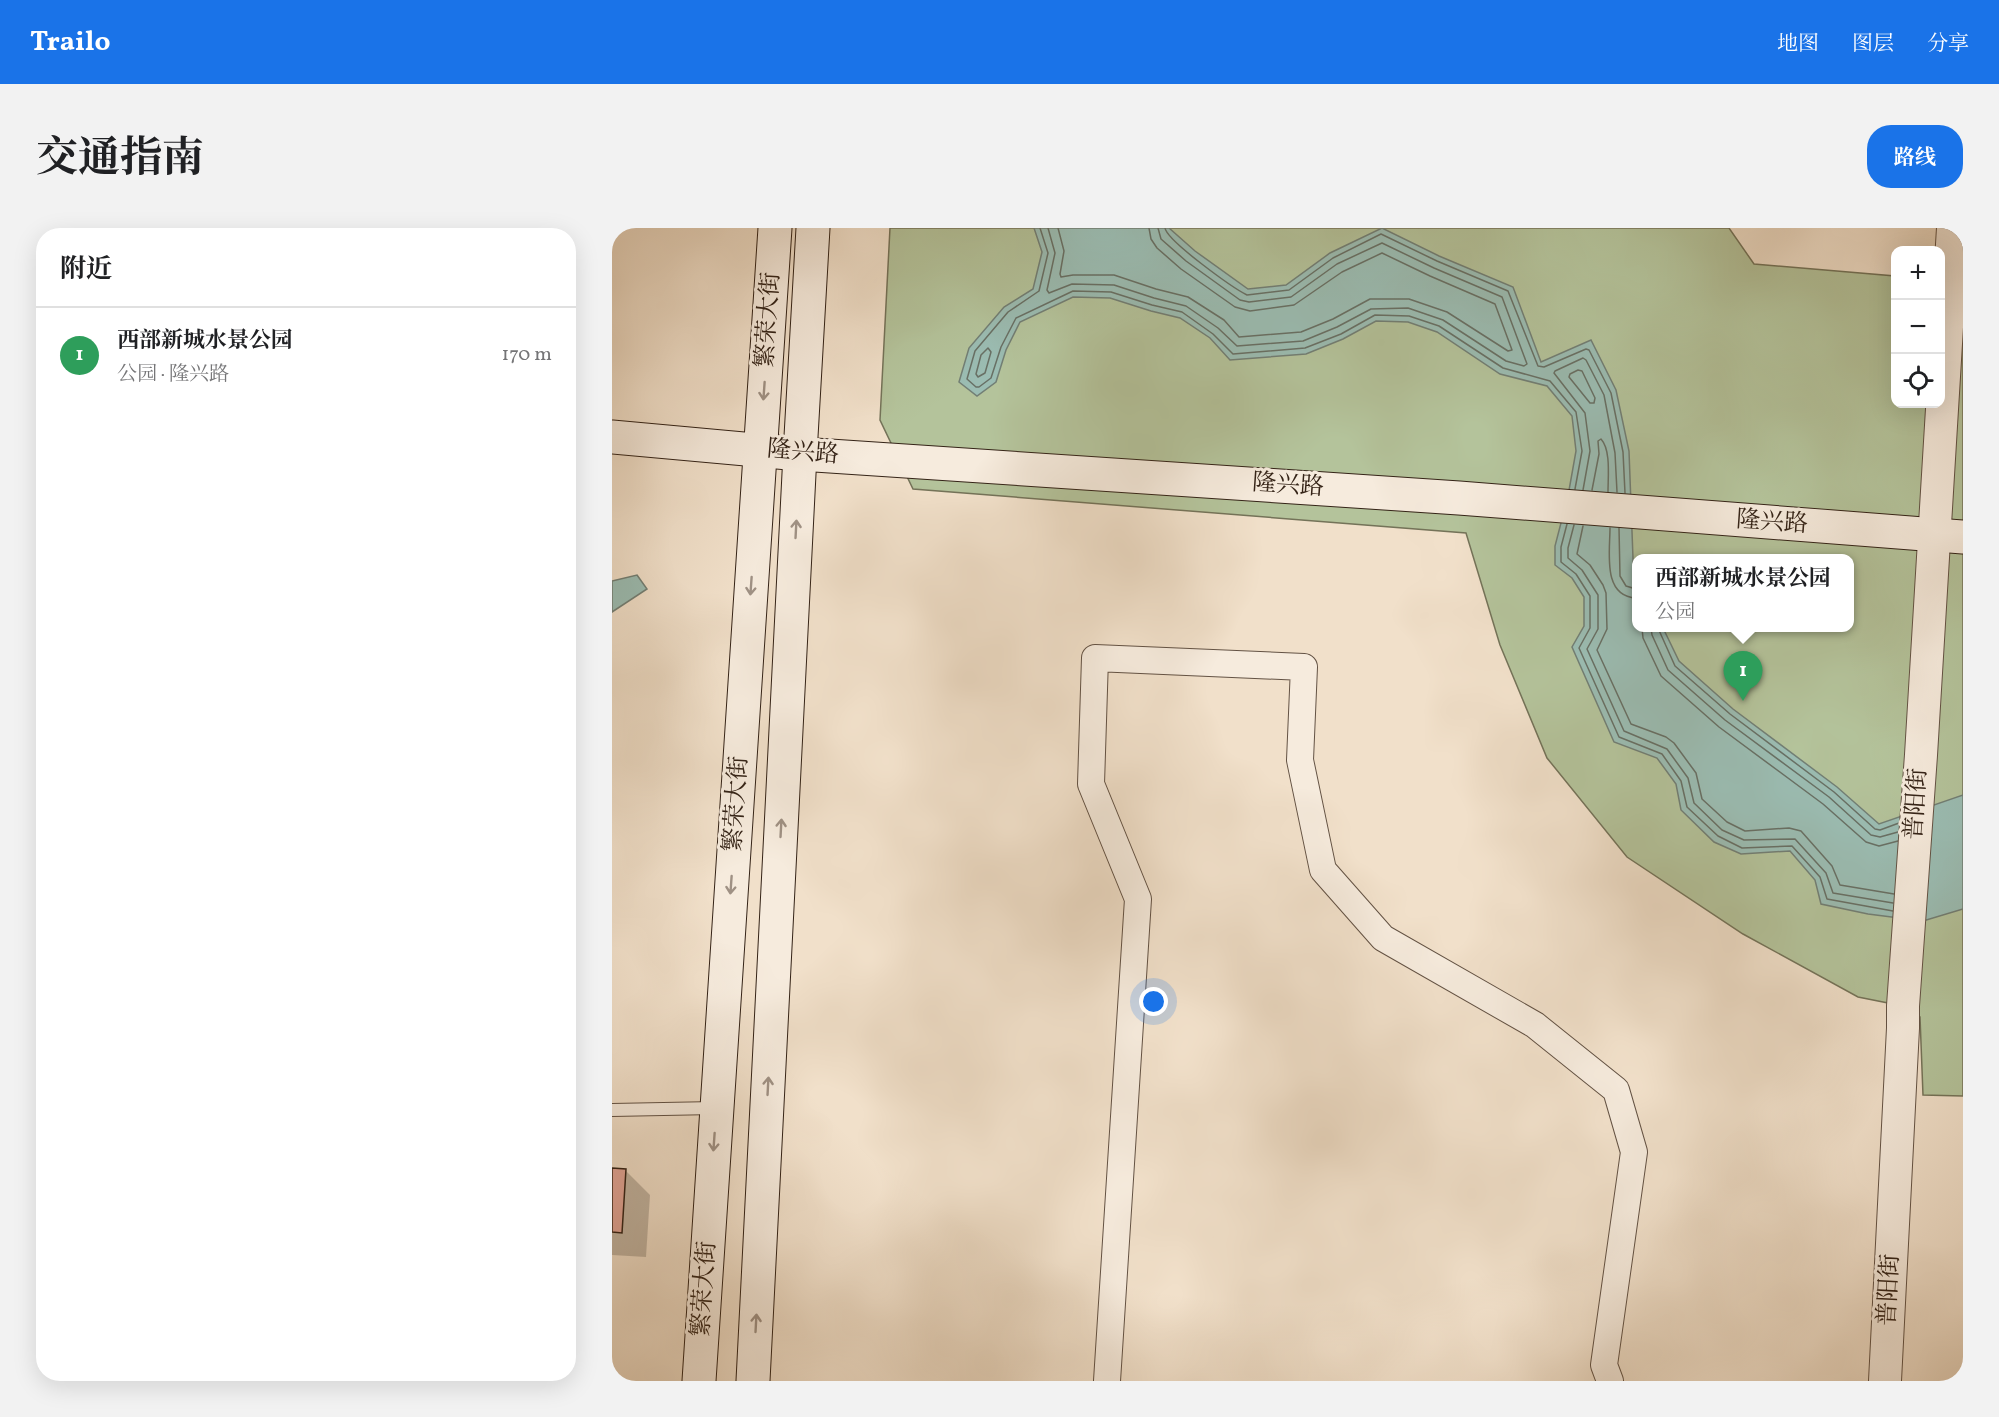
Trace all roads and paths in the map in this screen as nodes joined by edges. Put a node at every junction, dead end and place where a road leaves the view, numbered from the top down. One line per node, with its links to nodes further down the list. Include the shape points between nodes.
1 (775, 228): 5 (main road, 繁荣大街, one-way to 5)
2 (813, 228): 6 (main road, 繁荣大街)
3 (1953, 228): 7 (street, 普阳街)
4 (612, 437): 5 (main road, 隆兴路)
5 (760, 450): 6 (main road, 隆兴路); 8 (main road, 繁荣大街, one-way to 8)
6 (800, 454): 7 (main road, 隆兴路); 11 (main road, 繁荣大街, one-way to 6)
7 (1949, 535): 14 (street, 普阳街, via 1918,789)
8 (716, 1108): 9 (lane); 10 (main road, 繁荣大街, one-way to 10)
9 (612, 1110)
10 (699, 1381)
11 (753, 1381)
12 (1107, 1381): 13 (street, via 1138,899 1091,784 1095,658 1304,667 1300,760 1323,870 1383,938 1535,1024 1616,1090 1634,1152 1604,1365)
13 (1610, 1381)
14 (1885, 1381)

